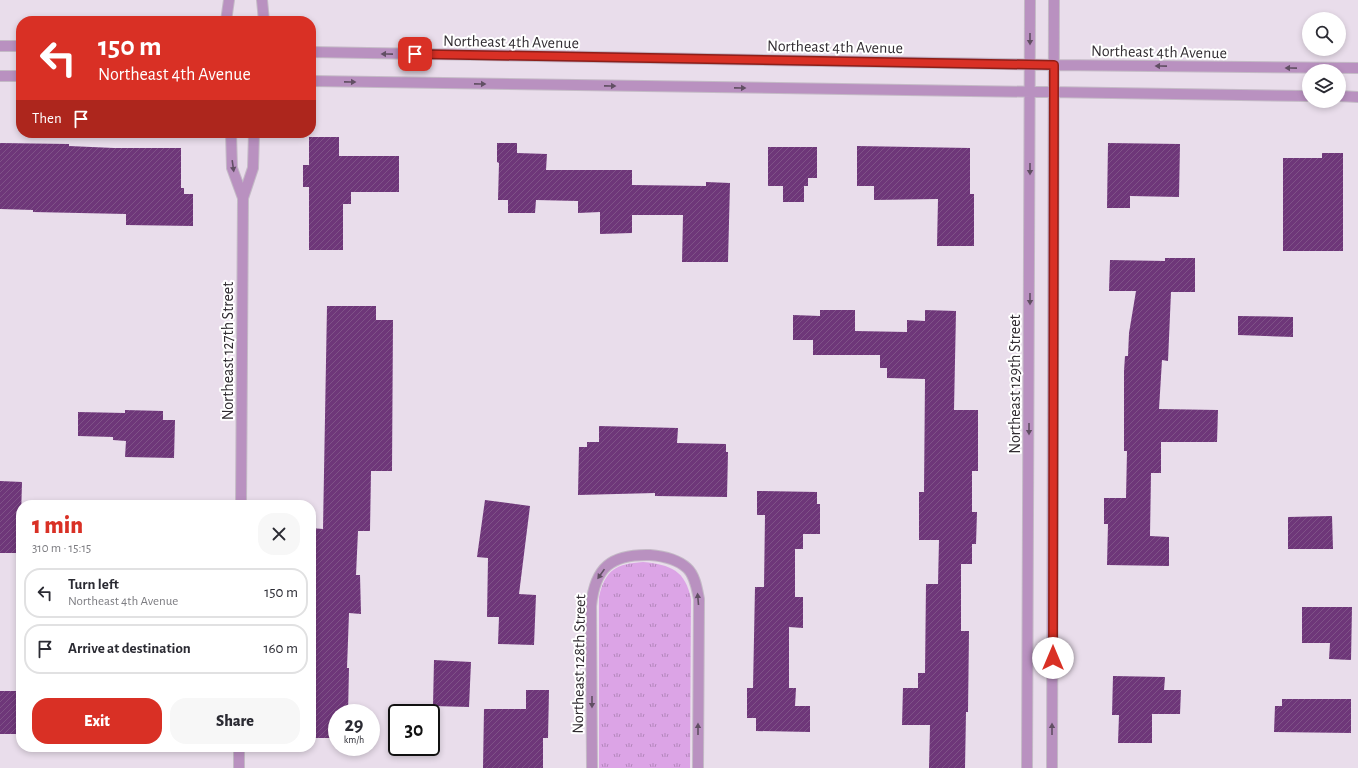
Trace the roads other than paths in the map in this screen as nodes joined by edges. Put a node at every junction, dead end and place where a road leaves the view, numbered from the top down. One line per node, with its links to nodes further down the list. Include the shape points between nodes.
1 (229, 0): 5 (street)
2 (262, 0): 6 (street)
3 (1030, 0): 10 (street, Northeast 129th Street, one-way to 10)
4 (1054, 0): 11 (street)
5 (227, 16)
6 (264, 16)
7 (0, 46): 8 (street)
8 (16, 46)
9 (316, 52): 10 (street, Northeast 4th Avenue, one-way to 9)
10 (1030, 65): 11 (street, Northeast 4th Avenue); 16 (street, Northeast 129th Street)
11 (1054, 65): 12 (street, Northeast 4th Avenue, one-way to 11); 17 (street)
12 (1358, 68)
13 (0, 76): 14 (street)
14 (16, 76)
15 (316, 81): 16 (street, one-way to 16)
16 (1030, 92): 17 (street); 29 (street, Northeast 129th Street, one-way to 29)
17 (1054, 92): 18 (street); 30 (street, one-way to 17)
18 (1302, 96)
19 (1346, 96): 20 (street)
20 (1358, 97)
21 (231, 138): 23 (street, Northeast 127th Street, one-way to 23, via 232,168)
22 (254, 138): 23 (street, Northeast 127th Street, via 253,168)
23 (243, 198): 24 (street, Northeast 127th Street)
24 (241, 500)
25 (239, 752): 26 (street)
26 (239, 768)
27 (592, 768): 28 (street, Northeast 128th Street, one-way to 27, via 699,599 696,582 688,568 674,560 657,556 630,555 613,561 601,573 593,587)
28 (698, 768)
29 (1027, 768)
30 (1052, 768)

